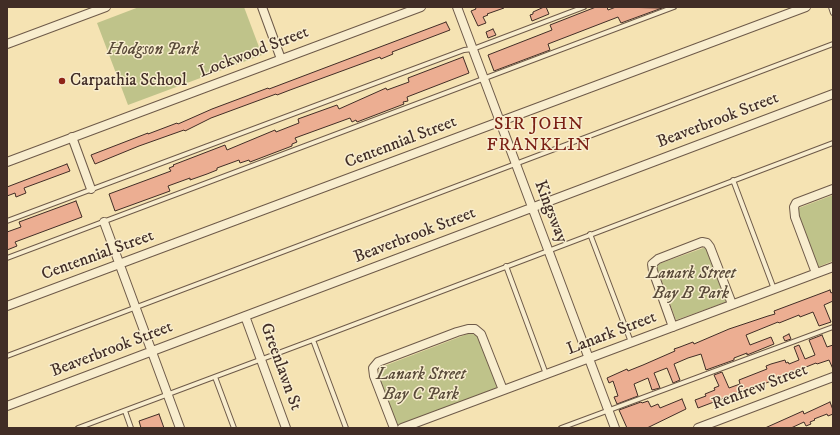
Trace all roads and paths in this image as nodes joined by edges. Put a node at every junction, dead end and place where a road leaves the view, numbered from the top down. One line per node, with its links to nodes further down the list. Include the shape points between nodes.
1 (106, 7): 10 (street)
2 (262, 7): 13 (street)
3 (421, 7): 13 (street, Lockwood Street)
4 (457, 7): 12 (street, Kingsway)
5 (584, 7): 12 (lane)
6 (674, 7): 14 (lane)
7 (806, 7): 16 (street, Centennial Street)
8 (831, 7): 9 (lane)
9 (833, 13)
10 (7, 44)
11 (833, 44): 20 (lane)
12 (473, 49): 14 (street, Kingsway); 22 (lane, via 464,50)
13 (281, 59): 17 (street, Lockwood Street)
14 (484, 78): 16 (street, Kingsway); 26 (lane)
15 (833, 94): 24 (street, Beaverbrook Street)
16 (500, 122): 20 (street, Kingsway); 30 (street, Centennial Street)
17 (72, 137): 19 (street, Lockwood Street); 22 (street)
18 (833, 143): 21 (lane)
19 (7, 162)
20 (516, 164): 24 (street, Kingsway); 37 (lane)
21 (733, 180): 27 (lane); 34 (lane)
22 (91, 189): 25 (lane)
23 (833, 189): 33 (street, via 796,202 794,207 795,217)
24 (532, 207): 28 (street, Kingsway); 38 (street, Beaverbrook Street)
25 (7, 221)
26 (104, 222): 29 (lane); 30 (street)
27 (590, 234): 28 (lane); 42 (lane)
28 (548, 250): 31 (lane); 46 (street, Kingsway)
29 (7, 258)
30 (119, 264): 36 (street, Centennial Street); 37 (street)
31 (506, 266): 41 (lane); 47 (lane)
32 (833, 267): 33 (street, Lanark Street)
33 (816, 273): 34 (street, Lanark Street)
34 (774, 289): 35 (street, Lanark Street)
35 (732, 304): 39 (street, Lanark Street); 39 (street, via 707,243 702,242 665,256 652,264)
36 (7, 306)
37 (135, 308): 43 (street); 44 (lane)
38 (245, 316): 43 (street, Beaverbrook Street); 45 (street, Greenlawn St)
39 (673, 327): 42 (street, Lanark Street)
40 (833, 327): 54 (lane)
41 (313, 340): 45 (lane); 60 (lane)
42 (632, 342): 46 (street, Lanark Street)
43 (152, 351): 51 (street); 52 (street, Beaverbrook Street)
44 (7, 356)
45 (261, 359): 48 (lane); 59 (street, Greenlawn St)
46 (589, 359): 47 (street, Lanark Street); 54 (street, Kingsway)
47 (546, 374): 50 (street, Lanark Street)
48 (215, 377): 51 (lane); 58 (lane)
49 (833, 377): 65 (street, Renfrew Street)
50 (503, 390): 61 (street, via 481,334 468,329 457,332 378,362 373,368); 62 (street, Lanark Street)
51 (168, 394): 53 (lane); 57 (street)
52 (7, 406)
53 (125, 410): 55 (lane); 56 (lane)
54 (608, 410): 63 (lane); 64 (street, Kingsway)
55 (78, 428)
56 (131, 428)
57 (180, 428)
58 (234, 428)
59 (286, 428)
60 (346, 428)
61 (394, 428)
62 (402, 428)
63 (561, 428)
64 (615, 428)
65 (698, 428)

